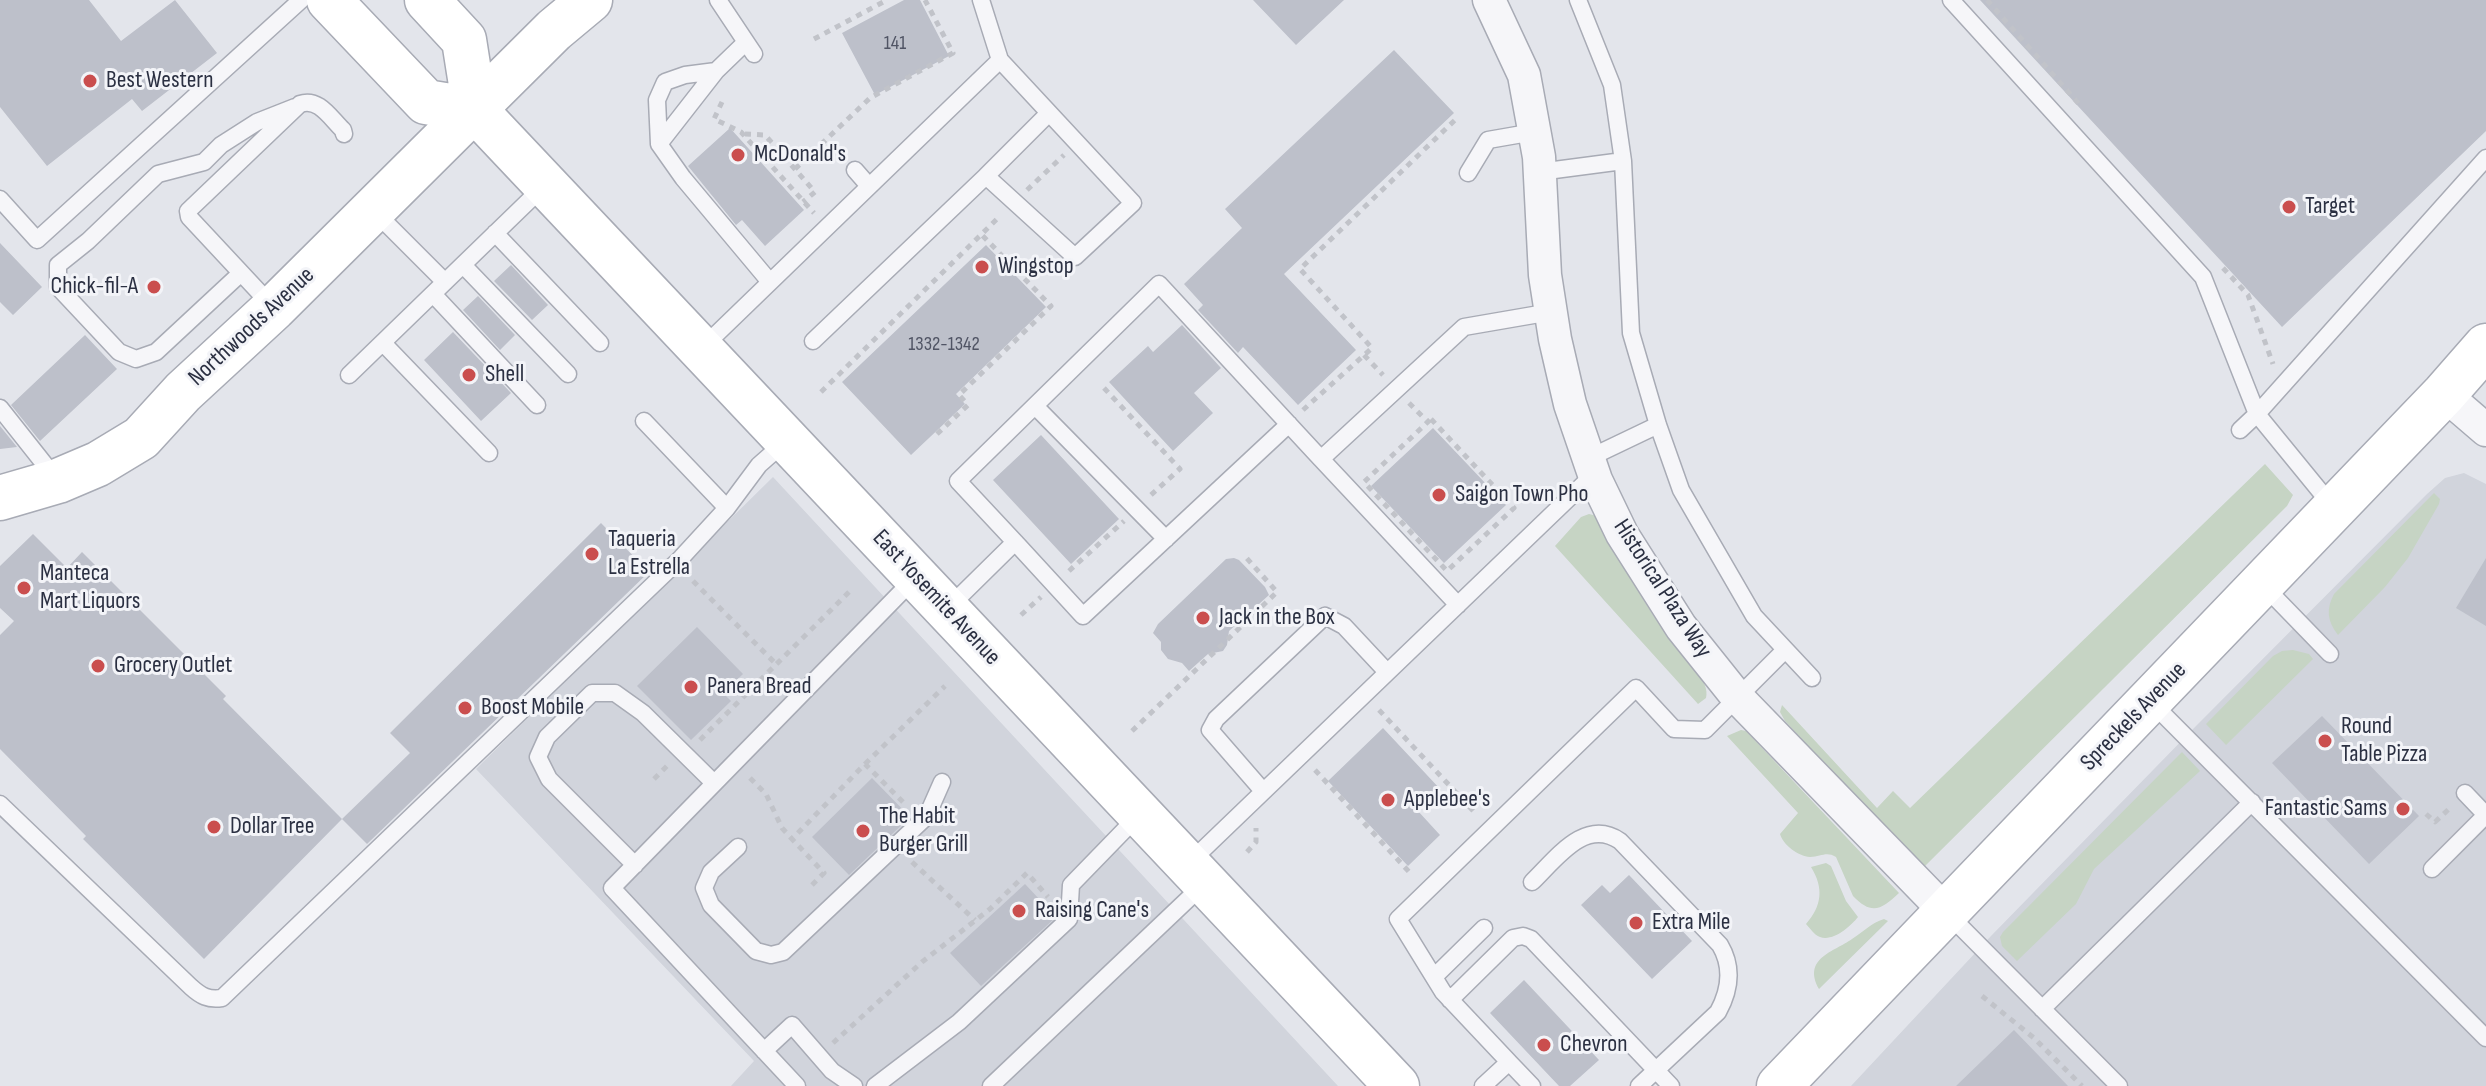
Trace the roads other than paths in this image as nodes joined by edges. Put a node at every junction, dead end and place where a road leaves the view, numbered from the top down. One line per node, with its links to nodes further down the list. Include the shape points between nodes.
1 (301, 0): 26 (lane, via 37,240)
2 (329, 0): 13 (street, via 426,102)
3 (427, 0): 13 (street, via 464,40)
4 (590, 0): 13 (street, Northwoods Avenue)
5 (718, 0): 11 (lane, via 750,48)
6 (981, 0): 10 (lane)
7 (1489, 0): 15 (street, Historical Plaza Way, via 1524,75)
8 (1578, 0): 19 (lane, via 1612,85)
9 (1951, 0): 46 (lane, via 2203,277)
10 (1000, 60): 14 (lane); 25 (lane)
11 (716, 71): 17 (lane); 17 (lane, via 665,82 657,100)
12 (295, 107): 16 (lane, via 307,101 317,104); 30 (lane, via 188,211); 30 (lane, via 257,122 204,162 158,174 58,265 58,287 119,352 136,359 156,352)
13 (475, 110): 24 (street, East Yosemite Avenue); 27 (street, Northwoods Avenue)
14 (1049, 113): 23 (lane); 23 (lane, via 1133,203 1075,257)
15 (1534, 132): 21 (street, Historical Plaza Way); 22 (lane, via 1488,140)
16 (344, 134)
17 (659, 144): 31 (lane)
18 (2486, 158): 46 (lane)
19 (1623, 161): 21 (lane); 49 (lane, via 1631,333)
20 (855, 170): 25 (lane)
21 (1539, 172): 34 (street, Historical Plaza Way)
22 (1468, 173)
23 (986, 176): 35 (lane)
24 (546, 185): 28 (lane); 39 (street, East Yosemite Avenue)
25 (869, 186): 31 (lane)
26 (0, 199)
27 (373, 210): 32 (lane); 33 (street, Northwoods Avenue)
28 (495, 233): 29 (lane); 37 (lane)
29 (463, 265): 32 (lane); 40 (lane)
30 (241, 273): 33 (lane)
31 (770, 282): 39 (lane)
32 (439, 288): 36 (lane); 43 (lane)
33 (274, 308): 56 (street, Northwoods Avenue, via 141,438)
34 (1551, 312): 54 (lane, via 1464,327); 55 (street, Historical Plaza Way, via 1570,404)
35 (813, 341)
36 (383, 343): 41 (lane); 53 (lane)
37 (600, 343)
38 (2486, 346): 42 (street, Spreckels Avenue)
39 (701, 349): 52 (street, East Yosemite Avenue)
40 (568, 374)
41 (349, 375)
42 (2444, 394): 51 (street); 59 (street, Spreckels Avenue)
43 (537, 405)
44 (1035, 406): 47 (lane, via 1159,284); 60 (lane); 61 (lane, via 958,481)
45 (0, 408): 56 (lane)
46 (2257, 414): 50 (lane); 59 (lane)
47 (1293, 420): 54 (lane); 60 (lane)
48 (644, 421): 58 (lane)
49 (1658, 425): 55 (lane); 66 (lane, via 1690,506 1754,616)
50 (2240, 430)
51 (2486, 430)
52 (786, 441): 58 (lane, via 759,465); 62 (street, East Yosemite Avenue)
53 (489, 453)
54 (1321, 459): 64 (lane)
55 (1592, 466): 64 (lane); 70 (street, Historical Plaza Way, via 1622,534 1681,627)
56 (58, 481): 57 (street, Northwoods Avenue)
57 (0, 498)
58 (727, 508): 77 (lane, via 222,998 203,997 191,987)
59 (2334, 509): 63 (street, Spreckels Avenue)
60 (1166, 539): 61 (lane, via 1083,616)
61 (1015, 542): 65 (lane)
62 (916, 577): 65 (street, East Yosemite Avenue); 73 (lane)
63 (2262, 584): 67 (lane); 71 (street, Spreckels Avenue)
64 (1458, 605): 68 (lane)
65 (947, 609): 78 (street, East Yosemite Avenue)
66 (1785, 650): 69 (lane); 70 (lane)
67 (2330, 654)
68 (1387, 672): 74 (lane); 74 (lane, via 1344,626 1325,616 1216,719 1210,730)
69 (1812, 678)
70 (1737, 697): 84 (street, Historical Plaza Way); 86 (lane, via 1705,730 1674,729 1636,688 1398,919)
71 (2150, 701): 76 (lane); 84 (street, Spreckels Avenue)
72 (942, 782): 79 (lane, via 927,816 783,952 756,951 711,905 704,888 711,872)
73 (714, 783): 80 (lane); 80 (lane, via 643,713 615,693 592,693 547,737 538,757 549,779)
74 (1263, 791): 82 (lane)
75 (2465, 793): 81 (lane, via 2486,815)
76 (2252, 802): 88 (lane); 89 (lane)
77 (0, 804)
78 (1140, 814): 82 (street, East Yosemite Avenue); 95 (lane, via 1071,885 1069,919 959,1022)
79 (738, 847)
80 (635, 865): 90 (lane, via 612,888)
81 (2432, 869)
82 (1196, 874): 96 (lane); 97 (street, East Yosemite Avenue)
83 (1532, 882): 92 (lane, via 1580,839 1610,834 1720,945 1728,969 1725,999 1718,1012)
84 (1946, 912): 88 (lane); 102 (street, Spreckels Avenue)
85 (1484, 928): 86 (lane)
86 (1434, 977): 87 (lane)
87 (1450, 1000): 91 (lane); 92 (lane, via 1513,938 1523,936)
88 (2042, 1009): 103 (lane)
89 (2486, 1038)
90 (764, 1051): 93 (lane); 94 (lane, via 792,1025 832,1071)
91 (1509, 1062): 98 (lane); 99 (lane)
92 (1655, 1070): 100 (lane); 101 (lane)
93 (797, 1086)
94 (854, 1086)
95 (875, 1086)
96 (991, 1086)
97 (1397, 1086)
98 (1483, 1086)
99 (1532, 1086)
100 (1639, 1086)
101 (1671, 1086)
102 (1779, 1086)
103 (2119, 1086)

